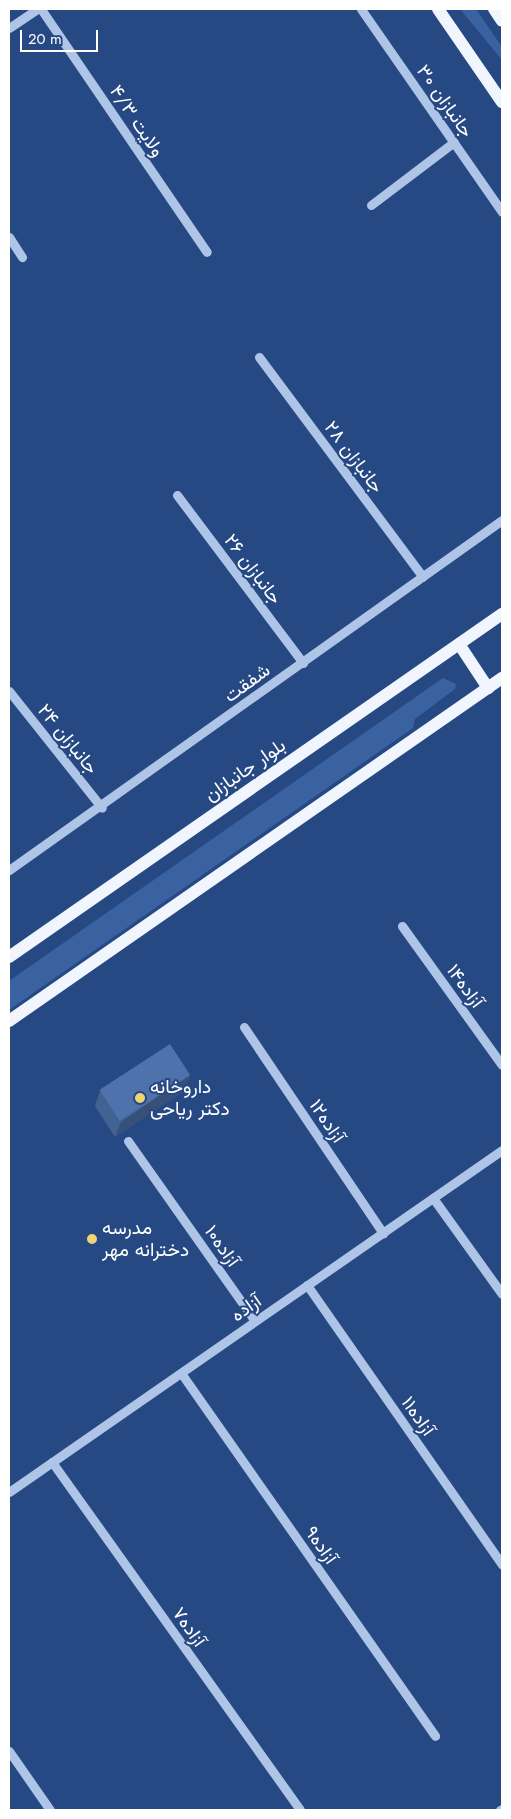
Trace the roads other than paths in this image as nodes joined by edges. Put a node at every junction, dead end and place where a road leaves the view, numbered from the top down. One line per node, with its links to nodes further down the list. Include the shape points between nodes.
1 (37, 9): 7 (street)
2 (41, 9): 13 (street, ولایت ۴/۳)
3 (361, 9): 9 (street, جانبازان ۳۰)
4 (438, 9): 8 (main road)
5 (494, 9): 6 (main road)
6 (502, 22)
7 (9, 28)
8 (502, 102)
9 (454, 142): 10 (street); 11 (street, جانبازان ۳۰)
10 (371, 205)
11 (502, 212)
12 (9, 237): 14 (street)
13 (207, 252)
14 (22, 257)
15 (259, 356): 18 (street, جانبازان ۲۸)
16 (177, 495): 21 (street, جانبازان ۲۶)
17 (502, 520): 18 (street, شفقت)
18 (423, 577): 21 (street, شفقت)
19 (502, 614): 20 (main road, بلوار جانبازان)
20 (459, 644): 23 (main road); 28 (main road, بلوار جانبازان)
21 (303, 663): 25 (street, شفقت)
22 (502, 678): 23 (main road)
23 (488, 688): 29 (main road)
24 (9, 690): 25 (street, جانبازان ۲۴)
25 (102, 808): 26 (street, شفقت)
26 (9, 870)
27 (402, 926): 31 (street, آزاده۱۴)
28 (9, 958)
29 (9, 1021)
30 (244, 1027): 35 (street, آزاده۱۲)
31 (502, 1065)
32 (128, 1141): 38 (street, آزاده۱۰)
33 (502, 1150): 34 (street, آزاده)
34 (433, 1198): 35 (street, آزاده); 37 (street)
35 (383, 1233): 36 (street, آزاده)
36 (308, 1285): 38 (street, آزاده); 42 (street, آزاده۱۱)
37 (502, 1294)
38 (256, 1321): 39 (street, آزاده)
39 (181, 1373): 40 (street, آزاده); 43 (street, آزاده۹)
40 (52, 1462): 41 (street, آزاده); 46 (street, آزاده۷)
41 (9, 1492)
42 (502, 1565)
43 (435, 1736)
44 (11, 1755): 45 (street)
45 (50, 1810)
46 (300, 1810)

